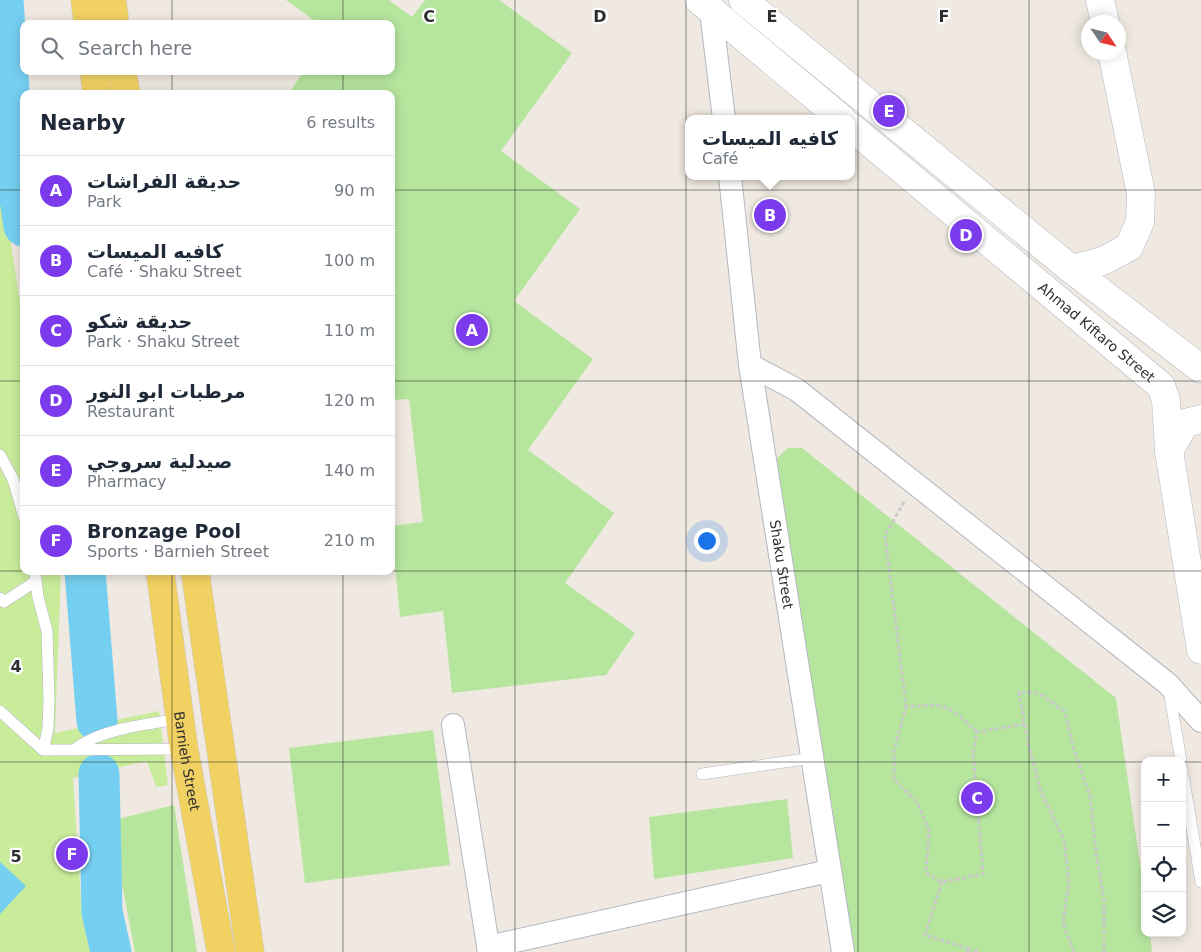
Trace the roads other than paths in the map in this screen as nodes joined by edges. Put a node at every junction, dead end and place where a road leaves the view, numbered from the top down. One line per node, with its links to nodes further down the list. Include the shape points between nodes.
1 (85, 0): 7 (main road)
2 (112, 0): 8 (main road)
3 (743, 0): 18 (main road)
4 (1100, 0): 6 (main road)
5 (705, 5): 14 (street); 15 (main road)
6 (1103, 15)
7 (88, 20)
8 (114, 20)
9 (1114, 60): 18 (main road, via 1141,194 1140,222 1128,247 1103,261)
10 (95, 75): 12 (main road)
11 (123, 75): 13 (main road)
12 (96, 90)
13 (125, 90)
14 (723, 115)
15 (837, 115)
16 (855, 130): 22 (main road, Ahmad Kiftaro Street, via 1151,375 1161,386 1166,400)
17 (730, 180): 19 (street, Shaku Street)
18 (1071, 269): 20 (main road)
19 (750, 365): 30 (street, via 796,390); 39 (street, Shaku Street)
20 (1201, 369)
21 (1201, 419): 22 (main road, via 1185,423)
22 (1169, 451): 29 (main road, Ahmad Kiftaro Street)
23 (0, 455): 24 (lane, via 13,479)
24 (20, 503)
25 (161, 575): 32 (main road, Barnieh Street)
26 (196, 575): 46 (main road)
27 (35, 576): 28 (lane, via 4,602); 36 (lane, via 47,631 49,666 48,729)
28 (0, 598)
29 (1201, 650)
30 (1168, 684): 33 (street); 38 (lane)
31 (0, 711): 36 (lane)
32 (180, 719): 35 (main road, Barnieh Street); 37 (lane, via 101,735)
33 (1201, 721)
34 (453, 725): 44 (street)
35 (184, 749): 37 (lane); 45 (main road, Barnieh Street)
36 (43, 750): 37 (lane)
37 (74, 750)
38 (1180, 757)
39 (812, 758): 40 (lane); 42 (street, Shaku Street)
40 (702, 774)
41 (1186, 793): 43 (lane)
42 (829, 871): 44 (street); 47 (street, Shaku Street)
43 (1201, 882)
44 (488, 950)
45 (220, 952)
46 (250, 952)
47 (843, 952)

